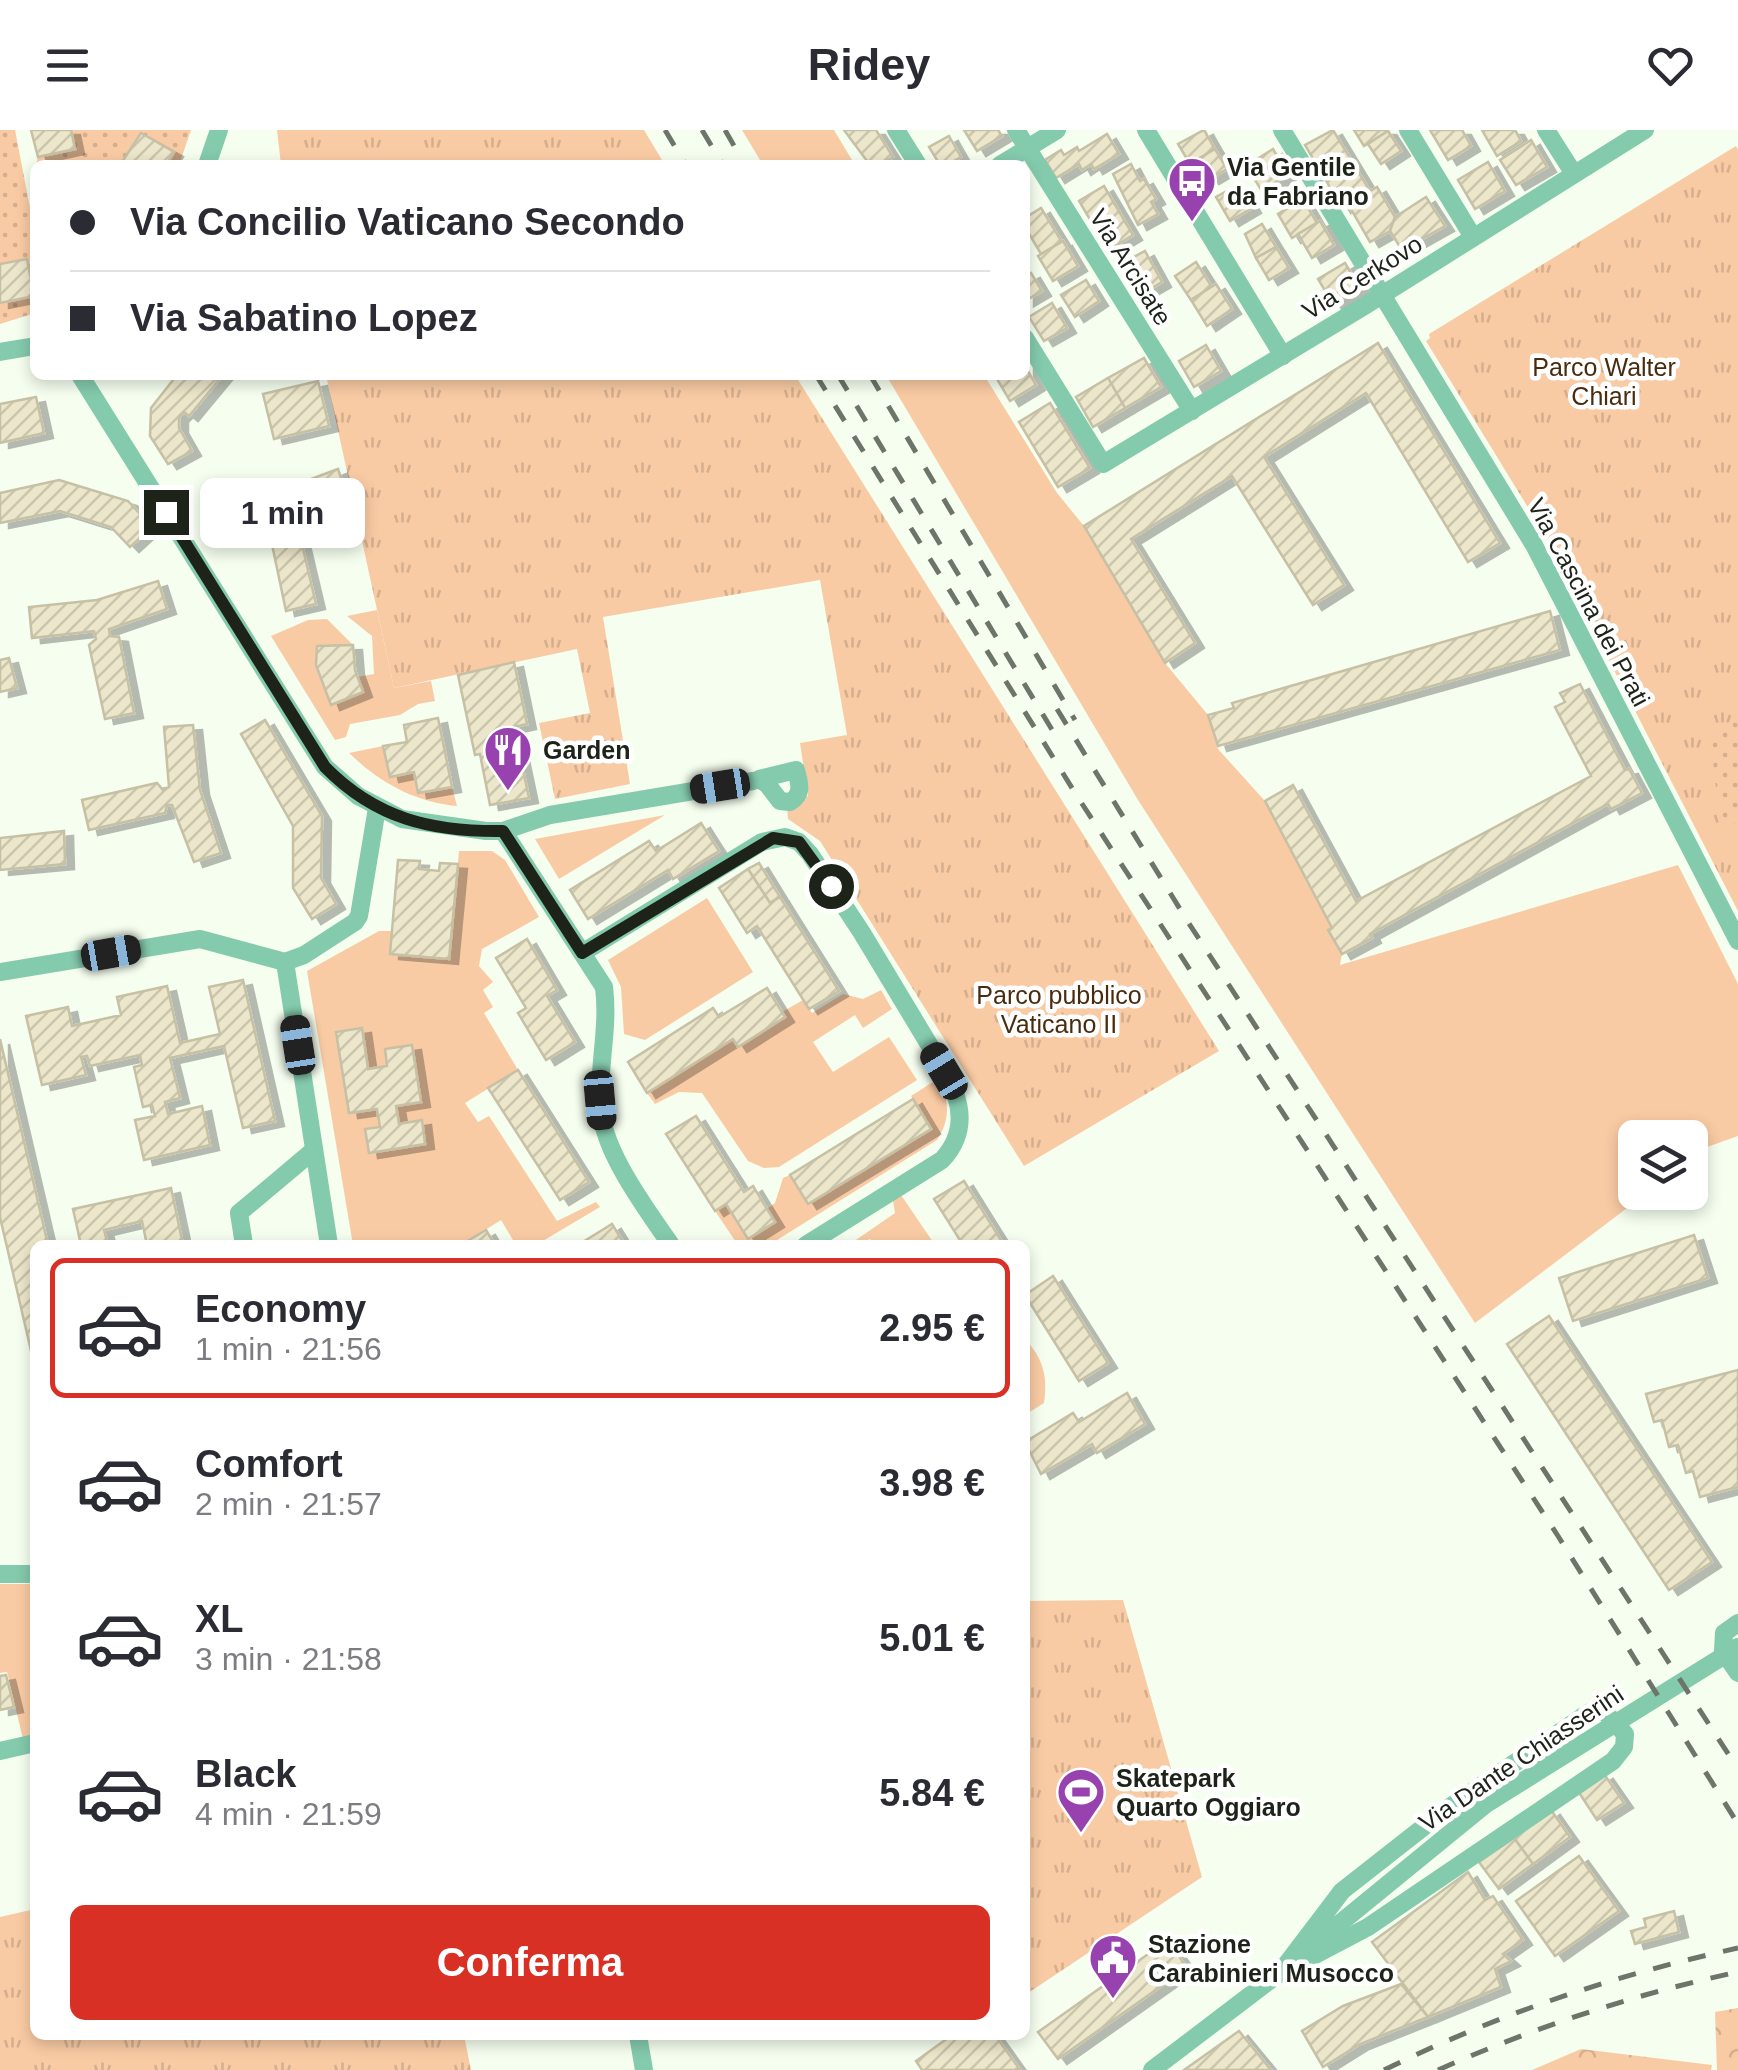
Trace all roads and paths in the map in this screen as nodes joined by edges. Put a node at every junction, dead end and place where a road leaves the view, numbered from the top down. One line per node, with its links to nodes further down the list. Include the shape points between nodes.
1 (219, 130): 11 (street)
2 (896, 130): 12 (street)
3 (1016, 130): 10 (street, Via Arcisate)
4 (1057, 130): 10 (street)
5 (1146, 130): 20 (street)
6 (1282, 130): 16 (street, Via Cascina dei Prati)
7 (1408, 130): 15 (street)
8 (1546, 130): 14 (street)
9 (1646, 130): 14 (street, Via Cerkovo)
10 (1028, 148): 13 (street); 22 (street, Via Arcisate)
11 (209, 160)
12 (915, 160)
13 (1008, 160)
14 (1574, 174): 15 (street, Via Cerkovo)
15 (1473, 237): 16 (street, Via Cerkovo)
16 (1383, 294): 20 (street, Via Cerkovo); 26 (street, Via Cascina dei Prati, via 1534,545)
17 (1030, 346): 22 (street, Via Cerkovo, via 1103,464)
18 (30, 347): 19 (street)
19 (0, 352)
20 (1283, 356): 22 (street, Via Cerkovo)
21 (83, 380): 24 (street, via 325,767)
22 (1192, 412)
23 (756, 780): 25 (street, via 550,815)
24 (377, 808): 25 (street, via 428,825); 28 (street, via 359,916)
25 (503, 831): 27 (street)
26 (1738, 941)
27 (582, 953): 33 (street, via 604,986 607,1010 602,1122); 34 (street, via 762,842 786,838 810,854 934,1054 961,1110 954,1146 942,1160)
28 (284, 962): 29 (street, via 200,938); 30 (street)
29 (0, 972)
30 (314, 1150): 31 (street, via 238,1212); 32 (street)
31 (243, 1240)
32 (328, 1240)
33 (668, 1240)
34 (814, 1240)
35 (1, 1571): 36 (street)
36 (30, 1574)
37 (1738, 1622): 39 (street, via 1724,1632 1723,1651)
38 (1738, 1647): 42 (street, Via Dante Chiasserini, via 1486,1804)
39 (1738, 1673)
40 (30, 1744): 41 (street)
41 (0, 1751)
42 (1279, 1974): 42 (street, via 1368,1926 1614,1761 1625,1734 1602,1709 1588,1713 1444,1811 1342,1890); 45 (street, Via Dante Chiasserini)
43 (639, 2040): 44 (street)
44 (644, 2070)
45 (1152, 2070)

